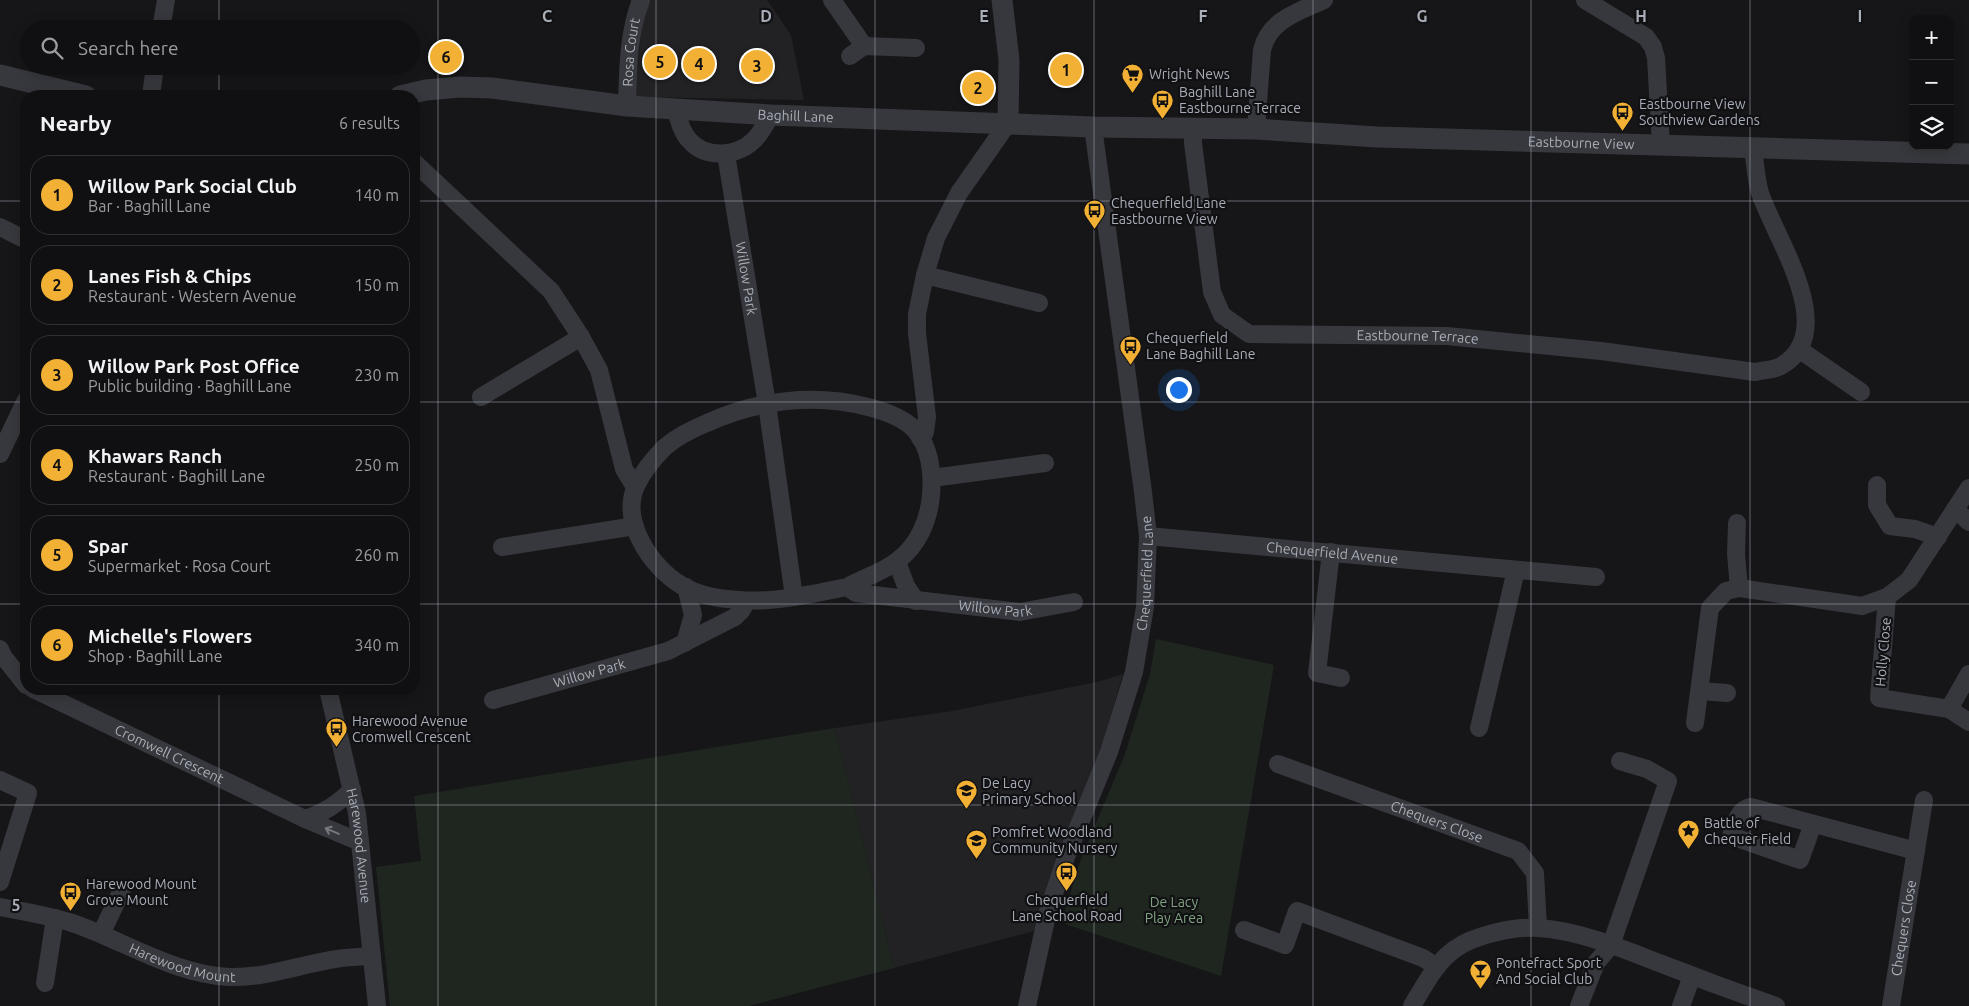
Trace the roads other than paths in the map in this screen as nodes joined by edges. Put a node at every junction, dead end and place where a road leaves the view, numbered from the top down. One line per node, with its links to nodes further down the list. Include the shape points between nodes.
1 (166, 0): 7 (street)
2 (641, 0): 16 (street, Rosa Court, via 631,35)
3 (832, 0): 8 (street)
4 (1002, 0): 19 (street, via 1009,60)
5 (1324, 0): 22 (street, via 1278,22 1264,40)
6 (1586, 0): 23 (street, via 1646,37 1653,47)
7 (163, 20)
8 (864, 46): 9 (street); 10 (street)
9 (916, 48)
10 (850, 56)
11 (0, 75): 13 (street)
12 (154, 75): 14 (street)
13 (61, 90)
14 (151, 90)
15 (420, 91): 16 (street, Baghill Lane, via 460,87 492,88)
16 (627, 106): 17 (street, Baghill Lane)
17 (676, 110): 18 (street, Baghill Lane); 25 (street, via 680,127 690,141 698,148)
18 (771, 115): 19 (street, Baghill Lane); 25 (street, via 753,141)
19 (1008, 123): 20 (street, Baghill Lane); 30 (street, via 959,193 936,238)
20 (1093, 127): 21 (street, Baghill Lane); 49 (street, Chequerfield Lane)
21 (1193, 129): 22 (street, Eastbourne View); 33 (street, Eastbourne Terrace, via 1212,292 1222,315 1249,334 1447,336 1601,351 1755,372 1780,367)
22 (1256, 129): 23 (street, Eastbourne View, via 1377,137)
23 (1661, 145): 24 (street, Eastbourne View)
24 (1753, 148): 26 (street, Eastbourne View); 33 (street, via 1760,192 1802,293 1806,332)
25 (726, 154): 36 (street, Willow Park)
26 (1969, 154)
27 (420, 168): 32 (street, via 551,291)
28 (0, 227): 29 (street)
29 (20, 237)
30 (925, 275): 31 (street); 38 (street, via 917,314 927,416 925,432)
31 (1039, 303)
32 (581, 337): 35 (street); 42 (street, via 599,370 624,469)
33 (1800, 350): 34 (street)
34 (1861, 392)
35 (482, 397)
36 (767, 404): 38 (street, Willow Park, via 791,400 852,403 881,410 903,421); 42 (street, Willow Park, via 728,414 685,432 649,464); 59 (street, Willow Park)
37 (20, 412): 39 (street)
38 (920, 438): 41 (street, Willow Park, via 926,447)
39 (0, 454)
40 (1045, 463): 41 (street)
41 (932, 478): 53 (street, Willow Park, via 924,527)
42 (635, 487): 48 (street, Willow Park, via 632,508)
43 (1969, 488): 45 (street)
44 (1873, 495): 50 (street, via 1890,526)
45 (1955, 508): 46 (street); 50 (street)
46 (1969, 522)
47 (1737, 523): 58 (street)
48 (635, 526): 51 (street); 56 (street, Willow Park, via 648,554)
49 (1148, 536): 52 (street, Chequerfield Avenue); 100 (street, Chequerfield Lane, via 1145,607 1134,672 1109,752 1066,857 1048,915)
50 (1938, 536): 60 (street, via 1909,580)
51 (502, 547)
52 (1331, 552): 54 (street, Chequerfield Avenue); 68 (street, via 1317,673)
53 (897, 562): 57 (street, Willow Park); 62 (street)
54 (1516, 570): 55 (street, Chequerfield Avenue); 77 (street)
55 (1596, 577)
56 (686, 587): 61 (street, Willow Park, via 716,597); 64 (street, via 693,615)
57 (847, 587): 59 (street, Willow Park); 62 (street, Willow Park, via 856,593)
58 (1739, 588): 60 (street, via 1862,606); 69 (street, via 1726,590 1710,608)
59 (794, 597): 61 (street, Willow Park)
60 (1888, 597): 74 (street, Holly Close, via 1879,698)
61 (747, 600): 64 (street, Willow Park, via 735,617)
62 (916, 601): 63 (street, Willow Park, via 1020,612)
63 (1074, 602)
64 (685, 643): 73 (street, Willow Park, via 646,658)
65 (0, 649): 67 (street)
66 (1969, 674): 74 (street)
67 (20, 677)
68 (1341, 678)
69 (1700, 691): 70 (street); 76 (street)
70 (1727, 693)
71 (59, 695): 83 (street, Cromwell Crescent)
72 (329, 695): 81 (street, Harewood Avenue)
73 (493, 700)
74 (1949, 709): 75 (street, Holly Close)
75 (1969, 722)
76 (1695, 723)
77 (1479, 728)
78 (1620, 761): 94 (street, via 1647,769 1668,781)
79 (1278, 764): 91 (street, Chequers Close, via 1518,851 1535,872)
80 (0, 780): 87 (street, via 28,793)
81 (352, 790): 83 (street, via 336,805); 85 (street, Harewood Avenue)
82 (1924, 800): 86 (street, Chequers Close)
83 (305, 820): 85 (street, Cromwell Crescent, one-way to 83)
84 (1813, 824): 86 (street)
85 (360, 842): 95 (street, Harewood Avenue)
86 (1916, 850): 105 (street, Chequers Close)
87 (0, 882)
88 (122, 890): 93 (street)
89 (0, 907): 90 (street, Harewood Mount)
90 (55, 918): 93 (street, Harewood Mount); 98 (street)
91 (1538, 927): 94 (street); 96 (street, via 1480,937 1455,949)
92 (1244, 930): 96 (street, via 1285,945 1298,910 1424,958)
93 (101, 934): 95 (street, Harewood Mount, via 187,970 228,977 260,976 330,960)
94 (1611, 945): 97 (street); 102 (street, via 1596,963)
95 (372, 956): 99 (street, Harewood Avenue)
96 (1437, 967): 101 (street)
97 (1692, 976): 103 (street); 104 (street)
98 (44, 983)
99 (378, 1006)
100 (1028, 1006)
101 (1412, 1006)
102 (1579, 1006)
103 (1681, 1006)
104 (1776, 1006)
105 (1891, 1006)

